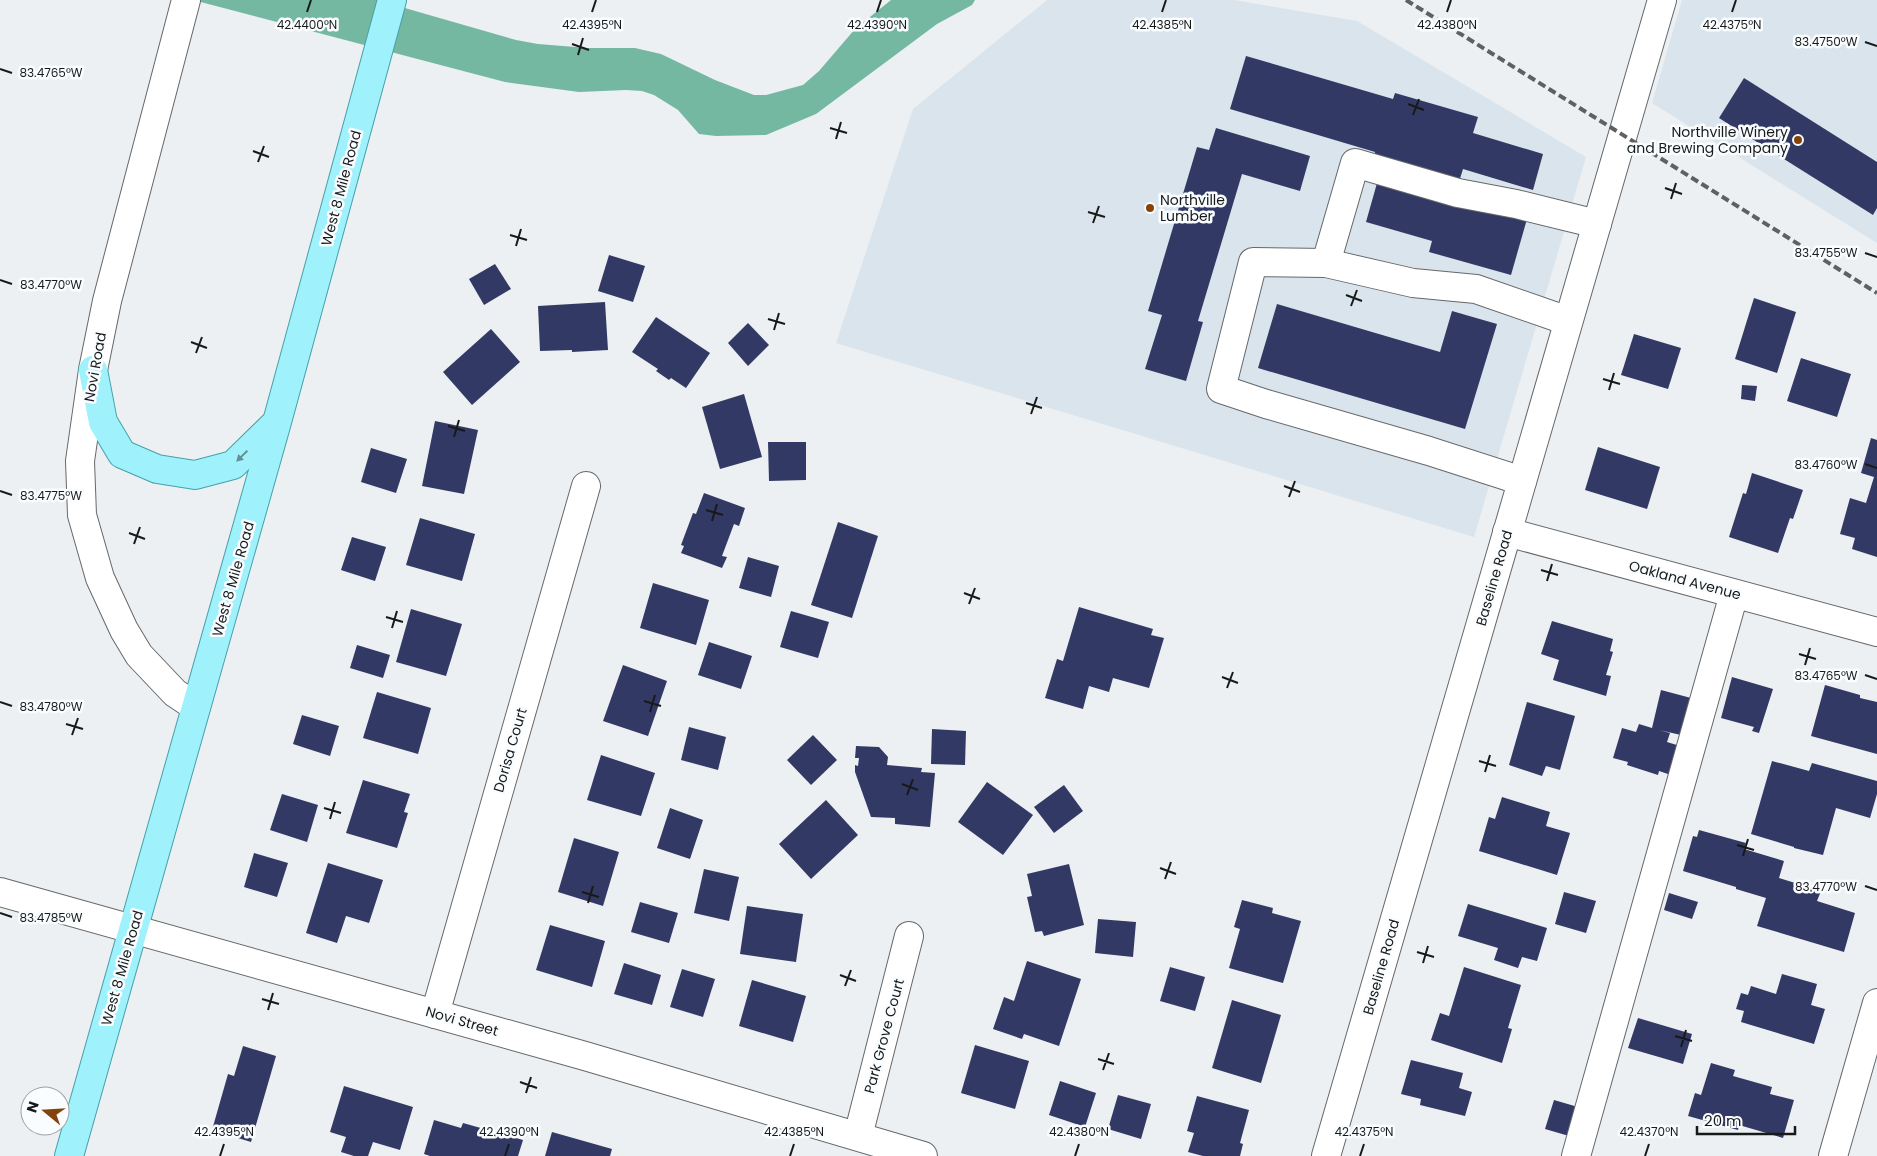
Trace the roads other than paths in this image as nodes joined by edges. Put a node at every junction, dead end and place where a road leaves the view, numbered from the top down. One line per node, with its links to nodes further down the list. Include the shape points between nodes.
1 (186, 0): 7 (street, Novi Road, via 107,301)
2 (392, 0): 8 (main road, West 8 Mile Road)
3 (1662, 0): 4 (street, Baseline Road)
4 (1597, 224): 5 (street, via 1458,193 1355,163); 6 (street, Baseline Road)
5 (1326, 263): 6 (street, via 1413,283 1476,289); 9 (street, via 1253,262 1221,389)
6 (1568, 321): 9 (street, Baseline Road)
7 (93, 370): 8 (main road, one-way to 7, via 233,465 195,475 157,469 122,454 103,422); 14 (street, Novi Road, via 80,461 82,515 100,578 139,655 175,693)
8 (277, 422): 14 (main road, West 8 Mile Road)
9 (1522, 481): 11 (street, Baseline Road)
10 (586, 486): 19 (street, Dorisa Court)
11 (1507, 532): 12 (street, Oakland Avenue); 23 (street, Baseline Road)
12 (1734, 594): 13 (street, Oakland Avenue); 24 (street)
13 (1870, 630)
14 (196, 707): 16 (main road, West 8 Mile Road)
15 (0, 892): 16 (street, Novi Street)
16 (133, 929): 19 (street, Novi Street); 22 (main road, West 8 Mile Road)
17 (910, 936): 20 (street, Park Grove Court)
18 (1877, 1003): 25 (street)
19 (435, 1014): 20 (street, Novi Street)
20 (858, 1136): 21 (street, Novi Street)
21 (909, 1154)
22 (69, 1156)
23 (1326, 1156)
24 (1576, 1156)
25 (1833, 1156)

